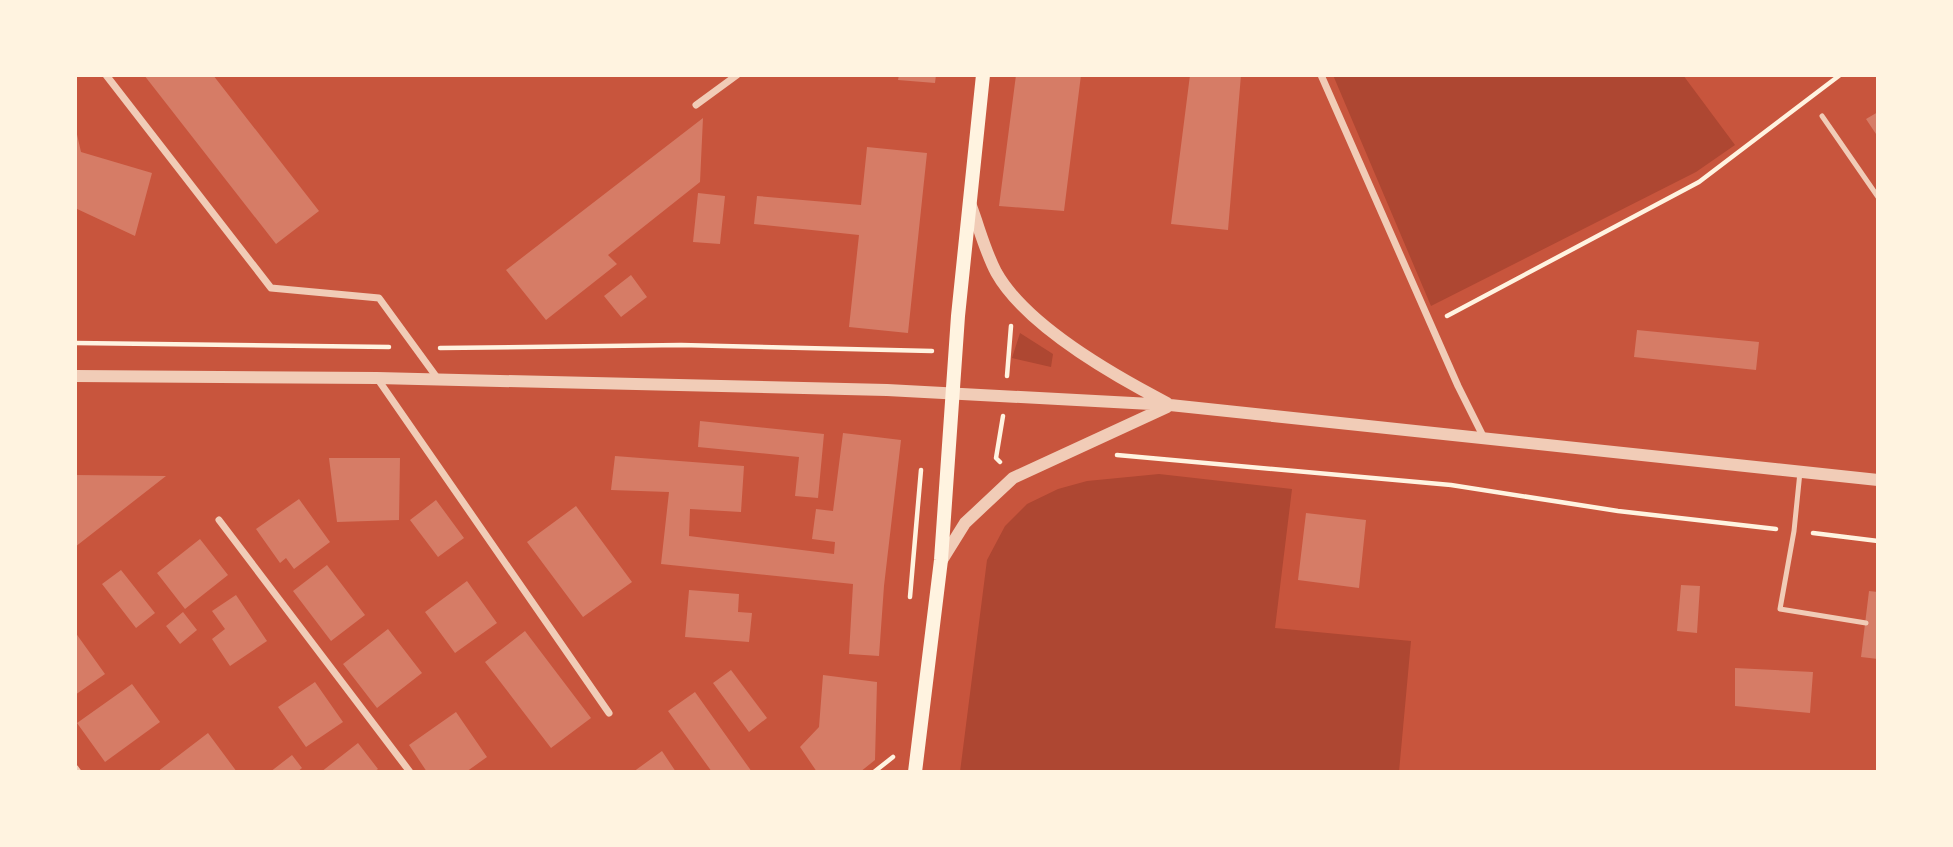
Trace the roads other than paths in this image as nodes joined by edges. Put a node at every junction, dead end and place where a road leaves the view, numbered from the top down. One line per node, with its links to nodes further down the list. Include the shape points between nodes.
1 (106, 75): 11 (street, via 271,288 379,298)
2 (737, 75): 5 (street)
3 (983, 75): 8 (main road)
4 (1321, 75): 14 (street)
5 (696, 105)
6 (1822, 116): 7 (lane)
7 (1878, 197)
8 (971, 206): 12 (main road); 13 (street, via 997,272 1022,305 1101,368)
9 (75, 376): 10 (street)
10 (377, 378): 11 (street); 20 (street)
11 (439, 379): 12 (street)
12 (954, 393): 13 (street); 18 (main road)
13 (1170, 405): 14 (street); 18 (street, via 1013,478 965,523)
14 (1485, 439): 15 (street)
15 (1800, 472): 16 (street); 19 (lane, via 1780,610)
16 (1878, 480)
17 (219, 520): 21 (street)
18 (942, 560): 22 (main road)
19 (1866, 623)
20 (609, 713)
21 (410, 772)
22 (915, 772)

